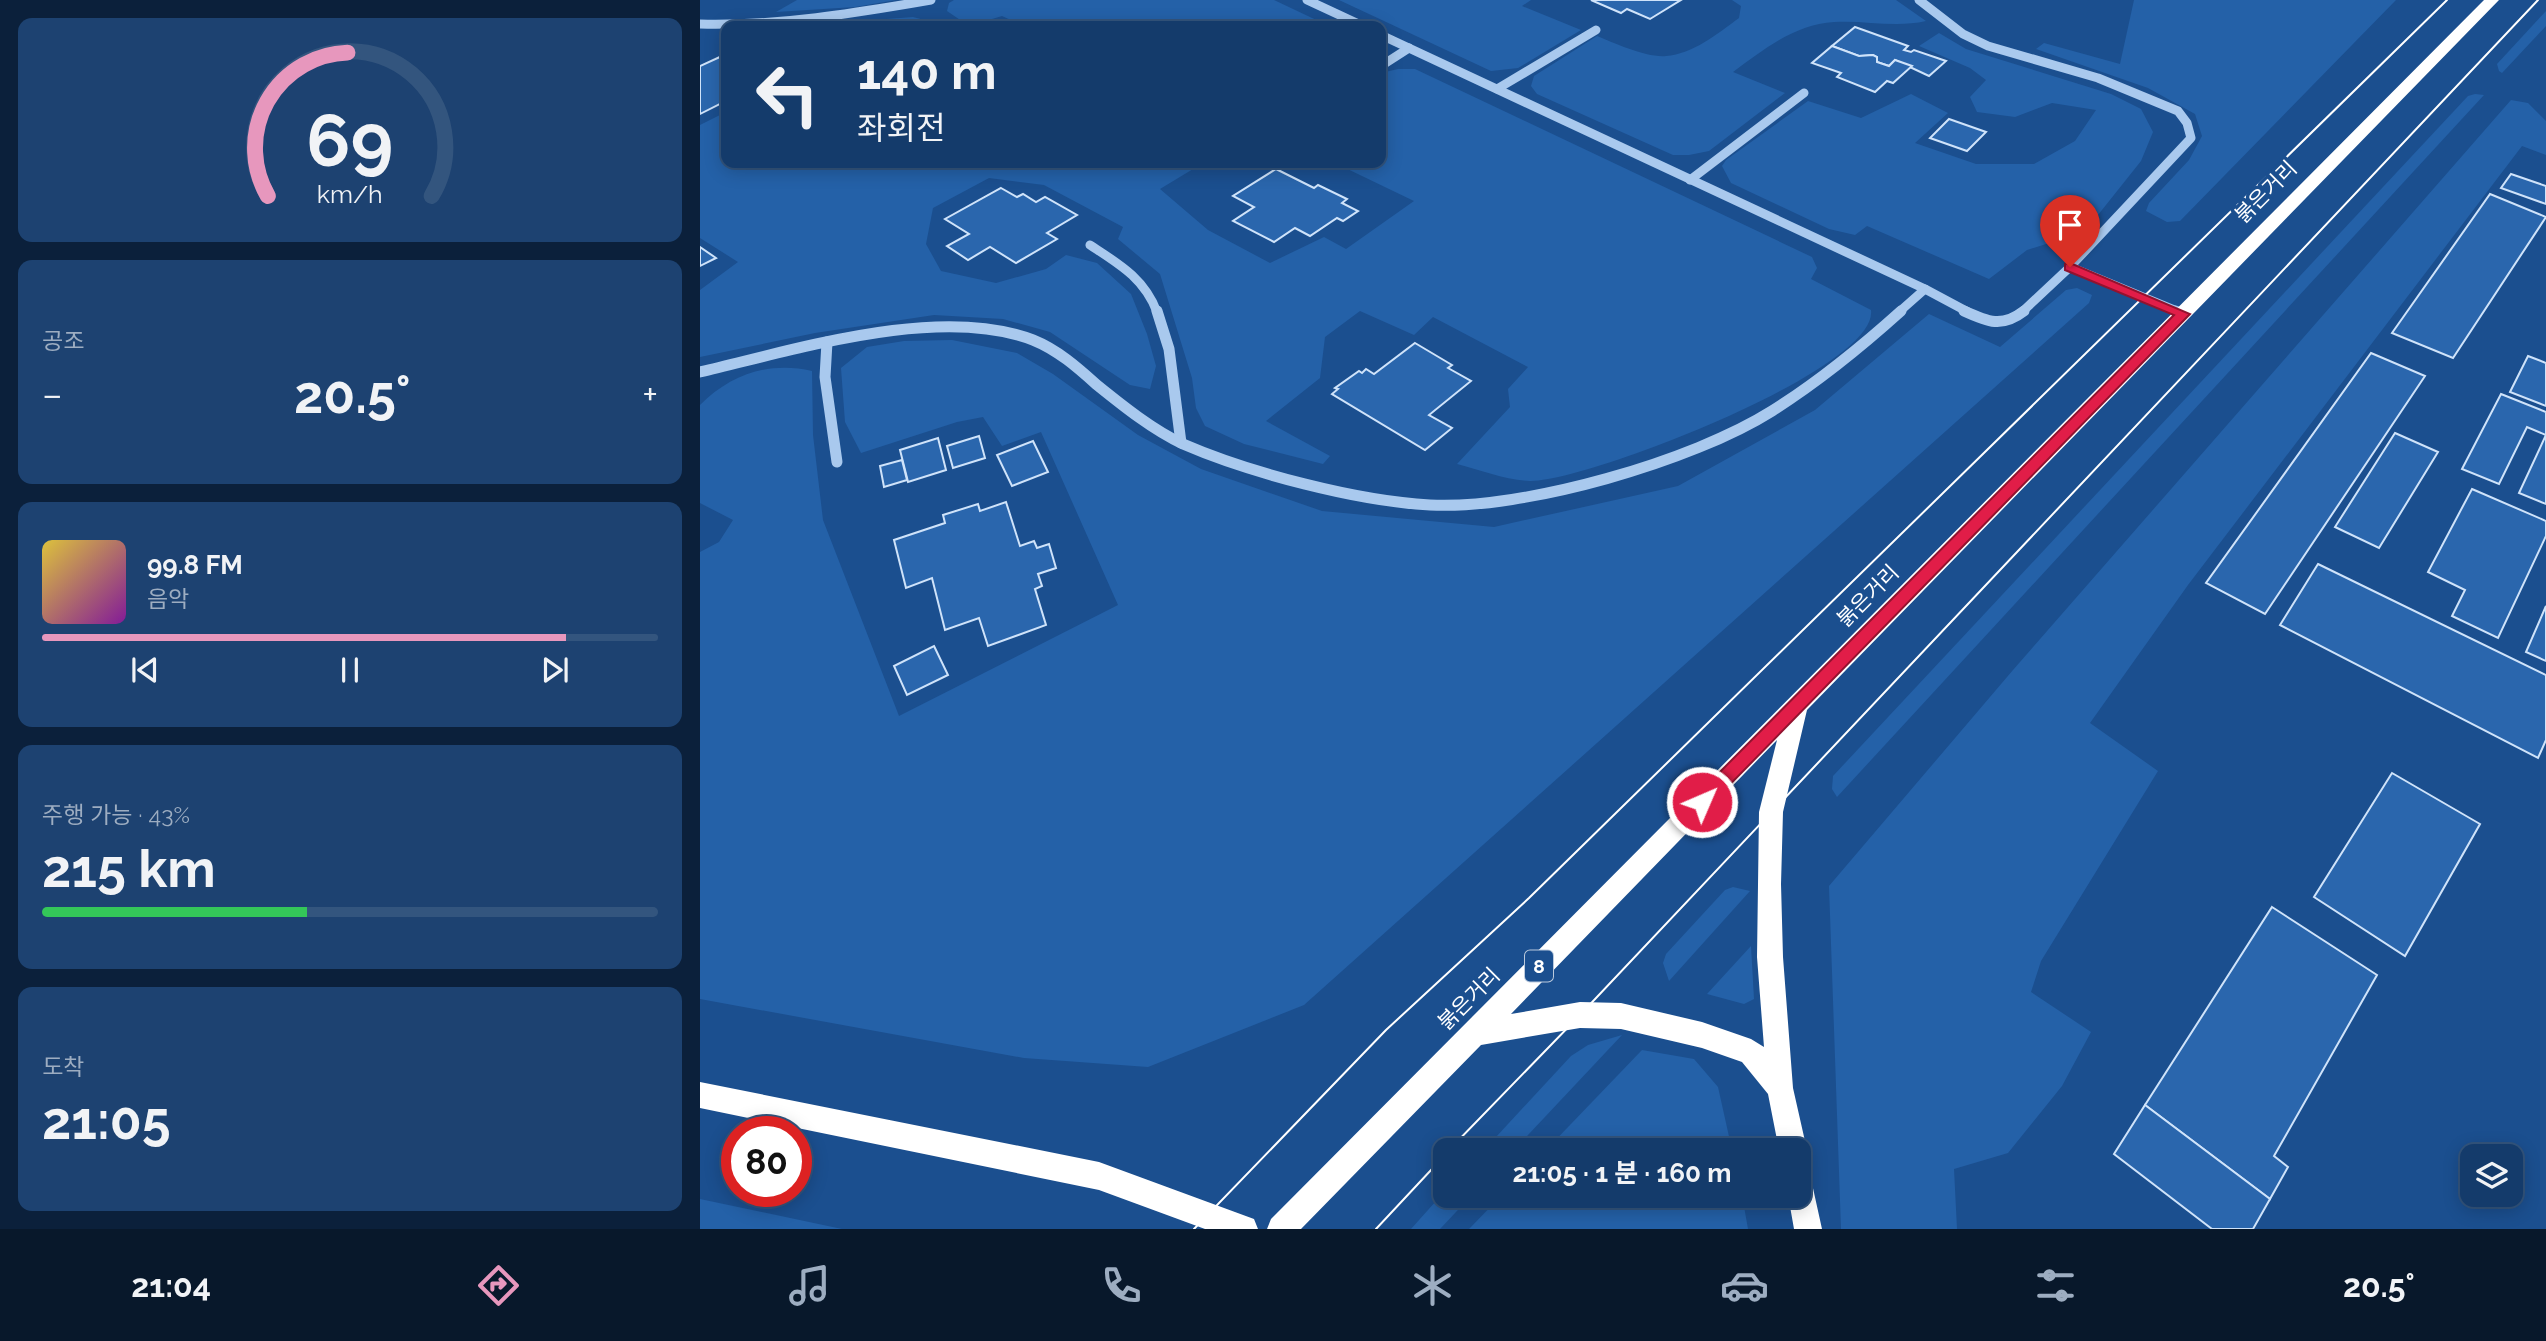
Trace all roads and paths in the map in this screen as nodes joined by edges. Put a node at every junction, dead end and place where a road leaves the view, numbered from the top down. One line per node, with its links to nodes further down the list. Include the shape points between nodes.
1 (931, 0): 5 (street)
2 (1307, 0): 6 (street)
3 (1919, 0): 17 (street, via 1988,46 2098,78 2178,111 2187,123 2191,138 2175,158)
4 (2492, 0): 19 (highway, 붉은거리 / 8)
5 (771, 21)
6 (1352, 21)
7 (700, 24): 8 (street)
8 (721, 25)
9 (1596, 30): 13 (street)
10 (1386, 36): 11 (street)
11 (1409, 48): 12 (street); 13 (street)
12 (1386, 63)
13 (1497, 89): 15 (street)
14 (1804, 93): 15 (lane)
15 (1690, 180): 18 (street)
16 (1090, 246): 24 (street, via 1129,269 1148,291 1167,339)
17 (2070, 267): 18 (street, via 2010,321 1997,323); 19 (street)
18 (1925, 289): 24 (street, via 1858,349 1771,412 1704,445 1644,467 1523,499 1431,505 1359,495 1259,471)
19 (2183, 314): 26 (highway, 붉은거리 / 8)
20 (827, 342): 21 (street); 24 (street, via 926,327 964,327 1033,340 1064,357 1118,402); 25 (street, via 825,377)
21 (714, 370): 22 (street); 23 (street)
22 (700, 372)
23 (700, 384)
24 (1181, 443)
25 (837, 462)
26 (1798, 705): 27 (highway, 붉은거리 / 8); 28 (highway, via 1771,812 1770,957)
27 (1473, 1033): 28 (highway, via 1580,1015 1621,1016 1751,1052); 33 (highway, 붉은거리 / 8)
28 (1780, 1088): 30 (highway)
29 (700, 1095): 32 (highway, via 1099,1176)
30 (1790, 1138)
31 (1804, 1208): 34 (highway)
32 (1244, 1229)
33 (1281, 1229)
34 (1808, 1229)

